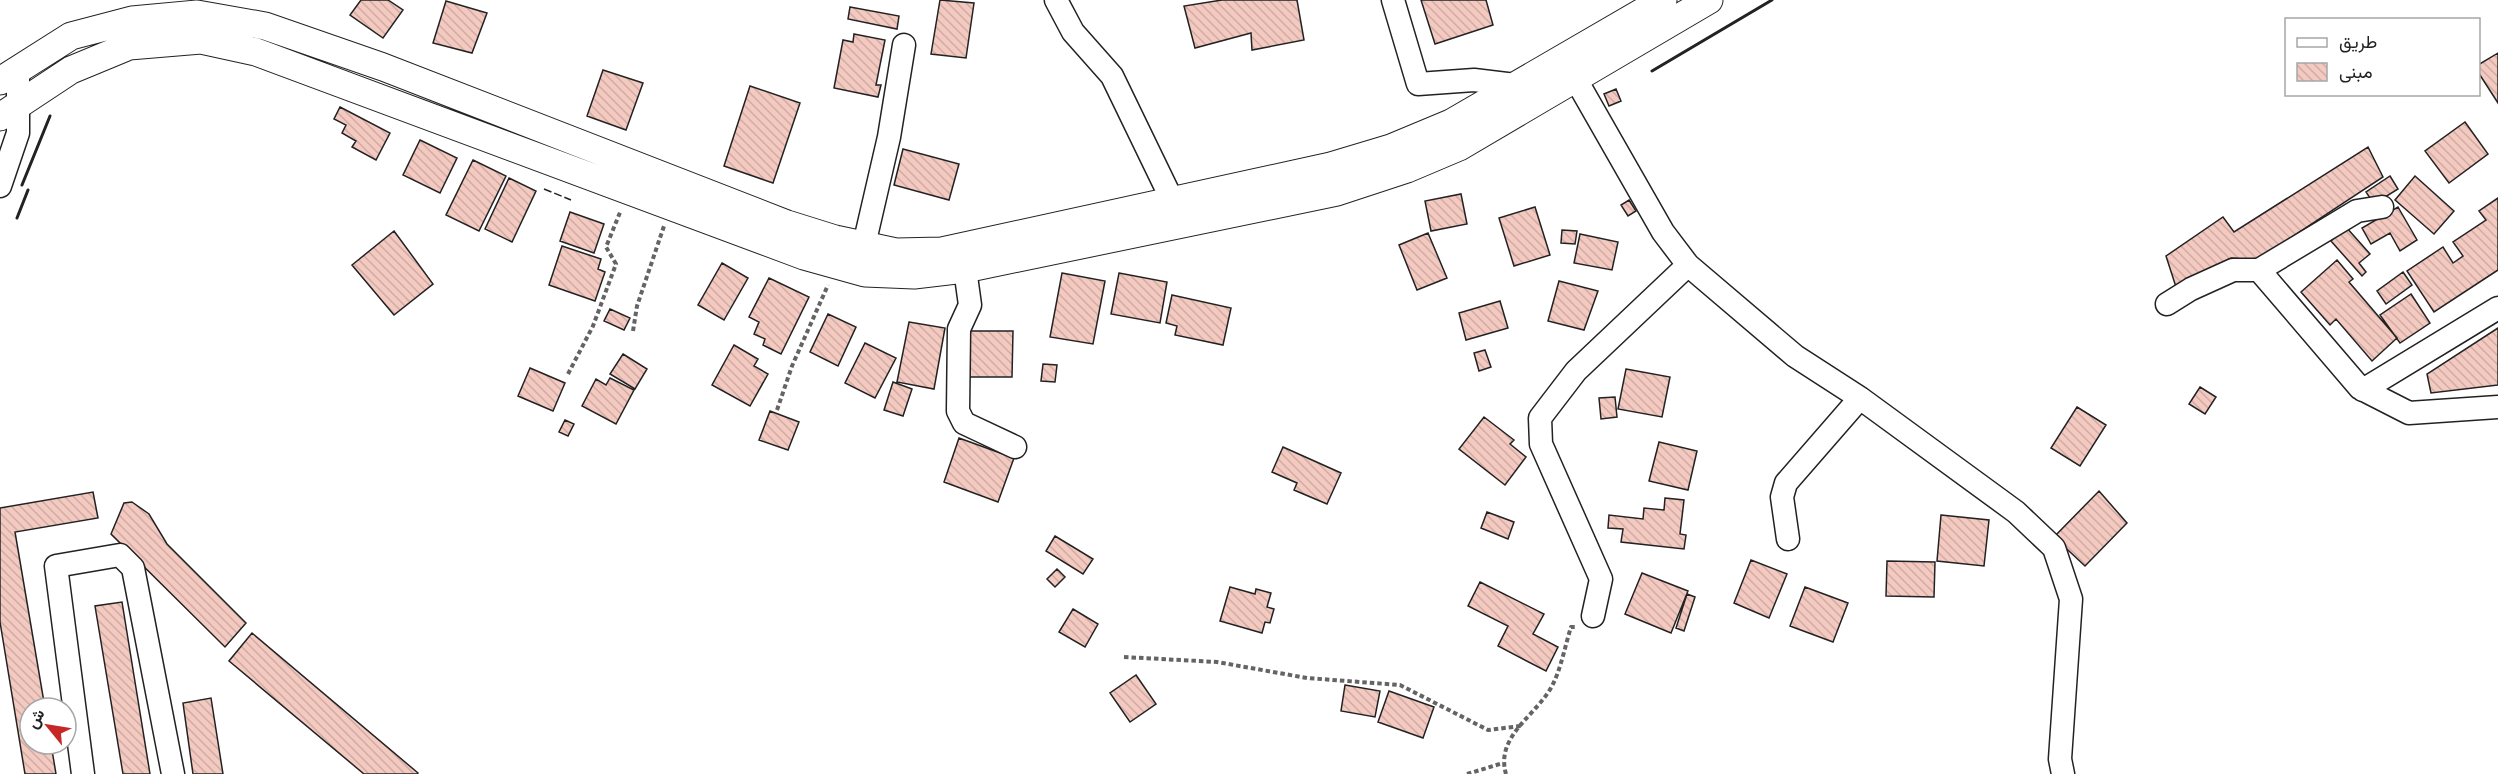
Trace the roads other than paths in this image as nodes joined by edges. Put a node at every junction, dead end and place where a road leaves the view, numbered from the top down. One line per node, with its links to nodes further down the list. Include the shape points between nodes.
1 (1056, 0): 11 (street, via 1073,32 1112,76)
2 (1393, 0): 8 (street, via 1418,84 1474,80)
3 (1663, 0): 8 (main road)
4 (1709, 0): 7 (main road)
5 (904, 45): 13 (street, via 889,137)
6 (9, 76): 9 (street); 13 (main road, via 71,36 132,20 197,14 265,26 383,67 787,224)
7 (1575, 78): 14 (street, via 1663,232); 15 (main road, via 1459,147 1337,192)
8 (1515, 85): 11 (main road, via 1451,123 1391,148 1331,166)
9 (9, 111): 10 (street, via 18,133); 15 (main road, via 71,69 129,46 201,40 256,52 804,256 865,273 915,275)
10 (0, 186)
11 (1173, 202): 13 (main road, via 942,251 896,252)
12 (2382, 207): 16 (street, via 2357,211)
13 (864, 245)
14 (1688, 265): 20 (street, via 1795,356); 24 (street, via 1576,372 1540,418 1541,444 1601,579)
15 (965, 269): 22 (street, via 970,305 959,329 958,411 964,423)
16 (2259, 270): 17 (street, via 2233,270); 19 (street)
17 (2167, 304)
18 (2498, 308): 19 (street)
19 (2363, 390): 21 (street, via 2409,413)
20 (1860, 398): 23 (street, via 1786,483 1782,496); 27 (street, via 2016,512 2054,548 2071,599 2060,759)
21 (2498, 407)
22 (1015, 447)
23 (1788, 539)
24 (1593, 616)
25 (83, 774): 26 (street, via 56,566 120,555 134,568)
26 (173, 774)
27 (2063, 774)

